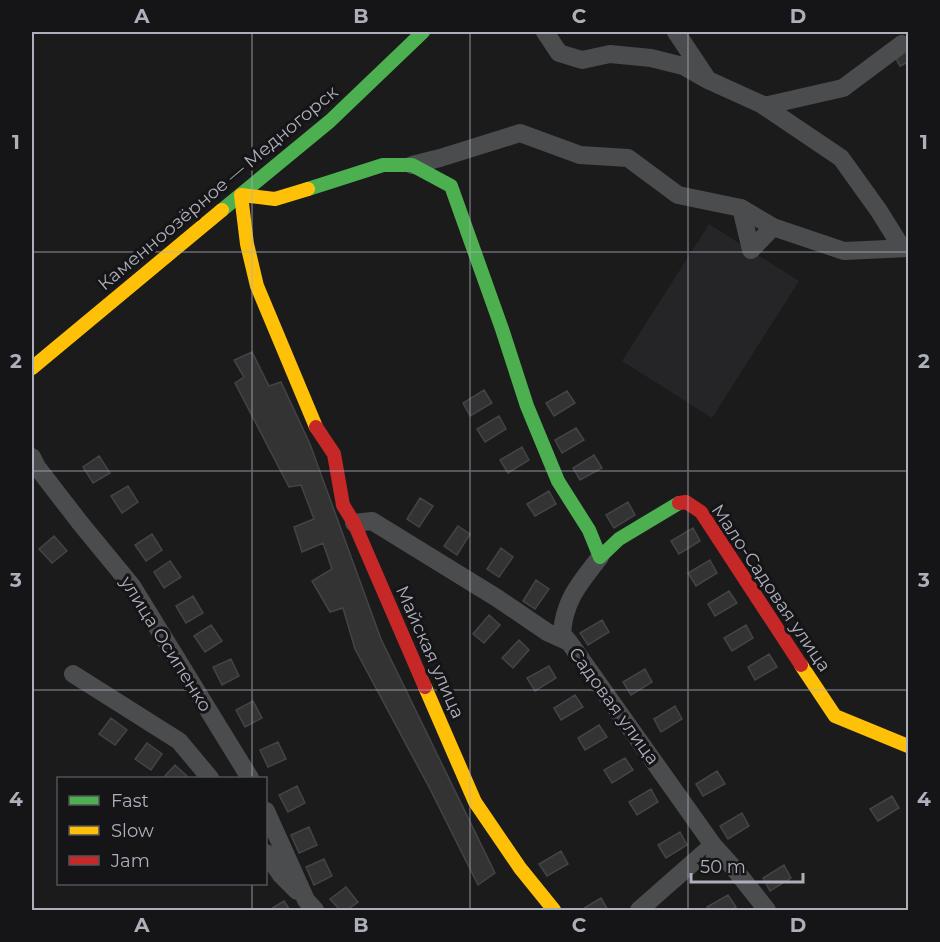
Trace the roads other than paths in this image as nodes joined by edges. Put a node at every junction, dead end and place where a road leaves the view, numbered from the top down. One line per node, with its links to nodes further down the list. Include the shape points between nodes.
1 (423, 32): 8 (street, Каменноозёрное — Медногорск, via 330,121)
2 (545, 32): 5 (street, via 559,53 582,60 610,54 651,58 683,66)
3 (676, 32): 5 (street)
4 (902, 44): 6 (street, via 843,88)
5 (708, 80): 6 (street)
6 (764, 106): 11 (street, via 842,158)
7 (412, 165): 8 (street, via 383,165 275,199); 9 (street, via 520,133 580,155 628,158 678,195); 15 (street, via 451,186 527,406 558,480)
8 (241, 195): 12 (street, Каменноозёрное — Медногорск); 14 (street, Майская улица, via 246,244 257,286 318,432 334,454 343,505)
9 (741, 208): 10 (street); 10 (street, via 751,250)
10 (773, 227): 11 (street, via 844,251)
11 (905, 248)
12 (32, 368)
13 (32, 457): 20 (street, улица Осипенко, via 132,586)
14 (354, 523): 16 (street, Садовая улица, via 372,521); 25 (street, Майская улица, via 475,802)
15 (600, 557): 16 (street, via 572,593 563,616 562,634); 18 (street, Мало-Садовая улица, via 619,538 686,502 701,512 835,716)
16 (569, 642): 22 (street, Садовая улица)
17 (73, 674): 19 (street, via 179,741)
18 (909, 746)
19 (209, 777)
20 (249, 777)
21 (267, 813): 24 (street)
22 (713, 845): 26 (street); 27 (street, Садовая улица)
23 (267, 854): 24 (street)
24 (310, 905)
25 (554, 910)
26 (639, 910)
27 (767, 910)

